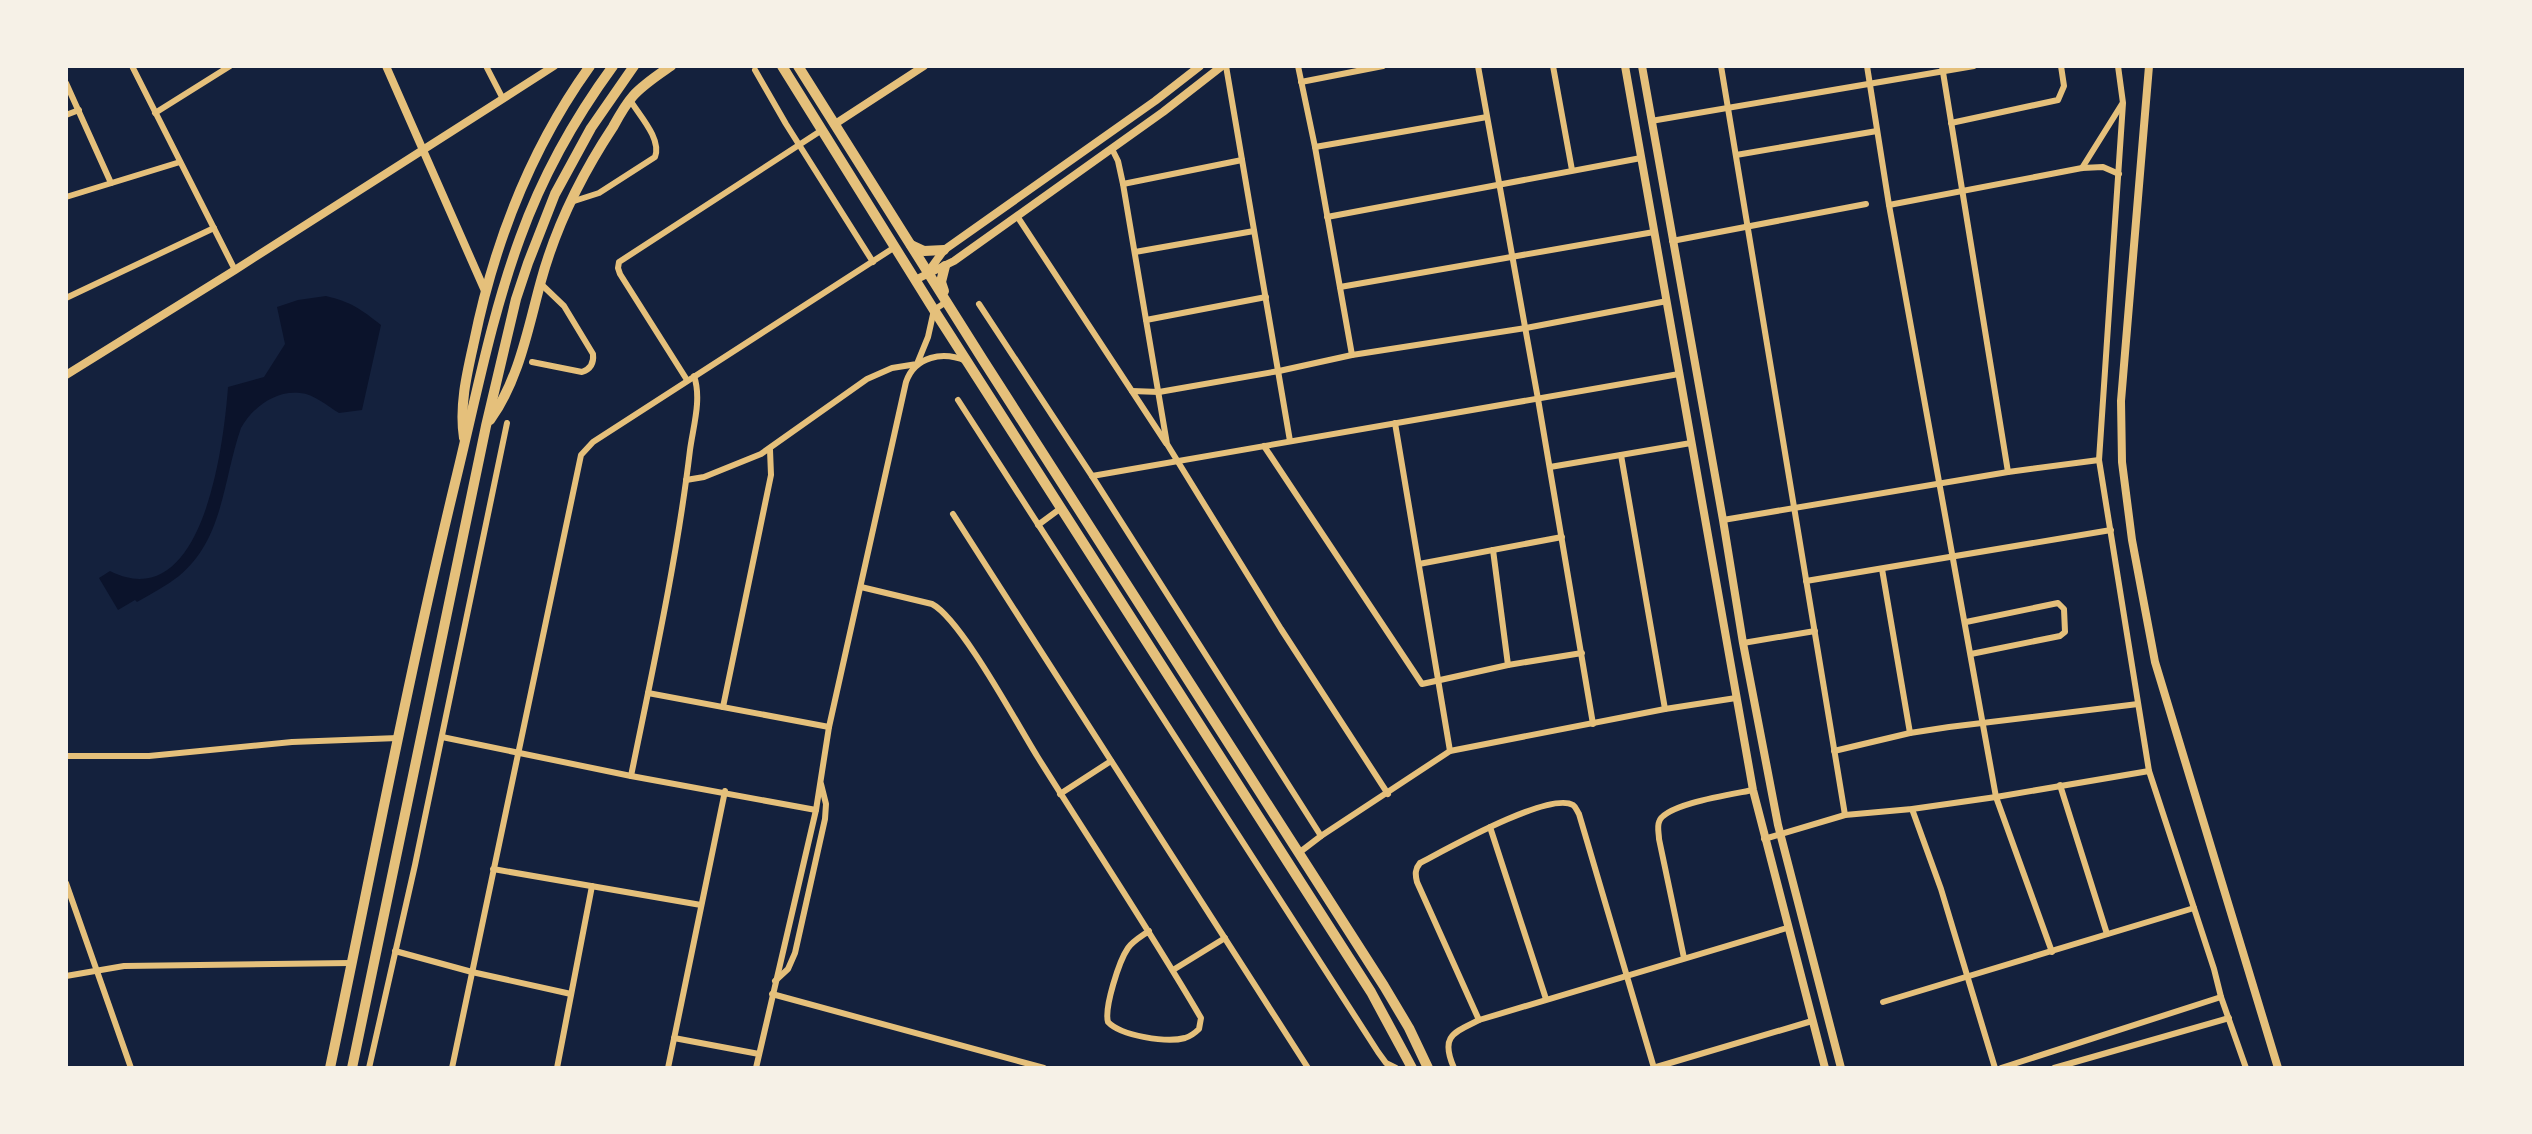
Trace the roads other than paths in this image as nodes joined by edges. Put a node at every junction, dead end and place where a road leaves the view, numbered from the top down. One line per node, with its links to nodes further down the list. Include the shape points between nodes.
1 (132, 66): 40 (street)
2 (230, 66): 40 (street)
3 (386, 66): 52 (street)
4 (486, 66): 34 (street)
5 (554, 66): 34 (street)
6 (590, 66): 87 (main road, via 522,184)
7 (613, 66): 113 (main road, via 567,138 521,235)
8 (634, 66): 110 (main road, via 591,128 540,229 516,299)
9 (657, 66): 30 (main road)
10 (671, 66): 30 (main road)
11 (782, 66): 47 (main road)
12 (798, 66): 46 (main road)
13 (924, 66): 46 (street)
14 (1200, 66): 36 (street)
15 (1224, 66): 41 (street); 55 (street)
16 (1298, 66): 31 (street)
17 (1383, 66): 31 (street)
18 (1478, 66): 43 (street)
19 (1553, 66): 58 (street)
20 (1625, 66): 54 (street)
21 (1642, 66): 44 (street)
22 (1721, 66): 38 (street)
23 (1867, 66): 33 (street)
24 (1974, 66): 28 (street)
25 (2061, 66): 45 (street, via 2064,86 2058,100)
26 (2118, 66): 37 (street)
27 (2149, 66): 231 (street, via 2121,401 2122,462 2132,540 2155,662)
28 (1943, 69): 33 (street); 45 (street)
29 (755, 70): 49 (street)
30 (651, 80): 35 (main road)
31 (1301, 82): 50 (street)
32 (66, 83): 39 (street)
33 (1871, 83): 38 (street); 48 (street)
34 (503, 99): 52 (street)
35 (630, 100): 65 (main road); 65 (street, via 655,140 655,157 599,193)
36 (1155, 101): 41 (street); 77 (street)
37 (2123, 103): 57 (street); 59 (street)
38 (1728, 108): 44 (street); 53 (street)
39 (79, 110): 42 (street); 60 (street)
40 (156, 113): 56 (street)
41 (1163, 113): 51 (street)
42 (66, 115)
43 (1487, 117): 50 (street); 62 (street)
44 (1651, 121): 74 (street)
45 (1951, 123): 63 (street)
46 (835, 124): 75 (main road)
47 (822, 130): 49 (street); 76 (main road)
48 (1877, 131): 53 (street); 67 (street)
49 (799, 145): 80 (street); 103 (street, via 619,262 620,274)
50 (1315, 147): 69 (street)
51 (1112, 149): 61 (street); 68 (street)
52 (422, 151): 82 (street); 87 (street)
53 (1736, 155): 70 (street)
54 (1642, 158): 58 (street); 73 (street)
55 (1242, 160): 61 (street); 72 (street)
56 (180, 162): 60 (street); 71 (street)
57 (2082, 168): 59 (street, via 2103,167); 63 (street)
58 (1572, 170): 62 (street)
59 (2119, 174): 118 (street)
60 (111, 183): 64 (street)
61 (1123, 184): 78 (street)
62 (1499, 186): 69 (street); 79 (street)
63 (1962, 192): 67 (street); 121 (street)
64 (66, 197)
65 (571, 202): 85 (main road)
66 (1866, 204): 70 (street)
67 (1889, 205): 124 (street)
68 (1017, 216): 81 (street); 104 (street)
69 (1327, 217): 86 (street)
70 (1748, 226): 74 (street); 126 (street)
71 (214, 228): 82 (street); 89 (street)
72 (1254, 231): 78 (street); 88 (street)
73 (1654, 232): 79 (street); 90 (street)
74 (1672, 241): 128 (street)
75 (911, 245): 77 (main road, via 923,251); 83 (main road)
76 (895, 247): 80 (street); 84 (main road)
77 (944, 250): 83 (street)
78 (1135, 252): 94 (street)
79 (1513, 257): 86 (street); 95 (street)
80 (873, 262): 103 (street)
81 (945, 266): 83 (street); 91 (main road, via 942,285)
82 (235, 270): 102 (street)
83 (928, 272): 84 (street); 91 (main road)
84 (915, 279): 93 (main road)
85 (540, 283): 98 (street, via 564,306 594,360 582,372); 110 (main road, via 515,372)
86 (1340, 287): 96 (street)
87 (485, 291): 113 (main road, via 467,373)
88 (1266, 297): 94 (street); 100 (street)
89 (66, 298)
90 (1667, 301): 95 (street); 101 (street)
91 (946, 302): 93 (street); 177 (main road)
92 (979, 304): 122 (street)
93 (934, 310): 97 (main road); 99 (street)
94 (1146, 320): 105 (street)
95 (1526, 328): 96 (street); 106 (street)
96 (1352, 355): 100 (street)
97 (967, 361): 99 (street, via 944,356); 125 (main road)
98 (532, 362)
99 (918, 364): 116 (street, via 867,379); 137 (street, via 906,382)
100 (1279, 371): 105 (street); 111 (street)
101 (1679, 374): 106 (street); 112 (street)
102 (66, 375)
103 (690, 378): 123 (street, via 696,398); 158 (street, via 593,442 581,455)
104 (1132, 391): 105 (street); 114 (street)
105 (1159, 392): 114 (street)
106 (1538, 399): 109 (street); 120 (street)
107 (958, 400): 129 (street)
108 (507, 423): 154 (street)
109 (1395, 423): 111 (street); 134 (street)
110 (486, 426): 212 (main road)
111 (1290, 441): 115 (street)
112 (1691, 443): 117 (street); 146 (street)
113 (465, 444): 155 (main road)
114 (1167, 444): 119 (street)
115 (1264, 446): 119 (street); 144 (street, via 1422,684)
116 (770, 450): 123 (street); 148 (street, via 771,475)
117 (1621, 456): 120 (street); 149 (street)
118 (2099, 460): 121 (street); 130 (street)
119 (1178, 463): 122 (street); 168 (street)
120 (1550, 467): 131 (street)
121 (2008, 472): 124 (street)
122 (1092, 476): 175 (street)
123 (686, 480): 145 (street)
124 (1940, 484): 126 (street); 133 (street)
125 (1061, 508): 129 (street); 222 (main road, via 1371,992)
126 (1794, 508): 128 (street); 136 (street)
127 (953, 514): 160 (street)
128 (1723, 520): 140 (street)
129 (1038, 525): 208 (street)
130 (2111, 530): 133 (street); 147 (street)
131 (1562, 537): 132 (street); 141 (street)
132 (1493, 550): 134 (street); 143 (street)
133 (1952, 556): 135 (street); 138 (street)
134 (1419, 565): 144 (street)
135 (1882, 569): 136 (street); 153 (street)
136 (1806, 581): 139 (street)
137 (860, 587): 152 (street); 167 (street, via 941,609)
138 (1966, 622): 142 (street); 142 (street, via 2058,603 2064,609 2065,632 2060,636)
139 (1815, 631): 140 (street); 157 (street)
140 (1742, 643): 174 (street)
141 (1582, 653): 143 (street); 151 (street)
142 (1971, 654): 150 (street)
143 (1508, 666): 144 (street)
144 (1438, 679): 156 (street)
145 (648, 693): 148 (street); 162 (street)
146 (1736, 698): 149 (street); 165 (street)
147 (2138, 704): 150 (street); 161 (street)
148 (723, 706): 152 (street)
149 (1665, 709): 151 (street)
150 (1983, 723): 153 (street); 169 (street)
151 (1593, 724): 156 (street)
152 (829, 727): 163 (street)
153 (1910, 733): 157 (street)
154 (442, 737): 158 (street); 187 (street)
155 (398, 738): 159 (street, via 292,742 149,756); 190 (main road)
156 (1450, 751): 168 (street)
157 (1834, 751): 172 (street)
158 (518, 753): 162 (street); 178 (street)
159 (66, 756)
160 (1111, 761): 167 (street); 186 (street)
161 (2149, 771): 164 (street); 182 (street)
162 (631, 776): 166 (street)
163 (820, 782): 171 (street); 197 (street, via 825,819 795,953 788,969)
164 (2060, 785): 169 (street); 185 (street)
165 (1753, 790): 176 (street); 189 (street, via 1686,805 1659,822)
166 (725, 791): 171 (street); 181 (street)
167 (1060, 794): 184 (street)
168 (1388, 794): 175 (street)
169 (1996, 797): 170 (street); 188 (street)
170 (1912, 809): 172 (street); 196 (street)
171 (816, 810): 197 (street)
172 (1845, 816): 174 (street)
173 (1490, 827): 195 (street, via 1536,808 1566,803 1576,808); 201 (street); 204 (street, via 1420,863 1415,873)
174 (1781, 835): 176 (street); 227 (street)
175 (1321, 836): 177 (street)
176 (1764, 839): 183 (street)
177 (1300, 852): 223 (main road, via 1409,1028)
178 (493, 869): 180 (street); 193 (street)
179 (66, 883): 191 (street)
180 (592, 886): 181 (street); 198 (street)
181 (701, 905): 206 (street)
182 (2194, 908): 185 (street); 200 (street)
183 (1787, 928): 189 (street); 205 (street)
184 (1149, 931): 192 (street); 192 (street, via 1124,954 1106,1009 1108,1022 1127,1033 1167,1040 1183,1039 1199,1029 1201,1018)
185 (2107, 934): 188 (street)
186 (1225, 938): 192 (street); 219 (street)
187 (396, 951): 193 (street); 213 (street)
188 (2052, 952): 196 (street)
189 (1684, 958): 195 (street)
190 (351, 963): 191 (street); 211 (main road)
191 (97, 969): 194 (street); 210 (street)
192 (1173, 970)
193 (472, 972): 198 (street); 214 (street)
194 (66, 976)
195 (1626, 977): 201 (street); 225 (street)
196 (1966, 978): 202 (street); 228 (street)
197 (775, 981): 199 (street)
198 (571, 994): 215 (street)
199 (772, 995): 207 (street); 218 (street)
200 (2221, 997): 203 (street); 229 (street)
201 (1546, 999): 204 (street)
202 (1883, 1002)
203 (2229, 1018): 209 (street); 230 (street)
204 (1479, 1020): 224 (street, via 1448,1041)
205 (1812, 1021): 225 (street); 226 (street)
206 (674, 1038): 207 (street); 216 (street)
207 (759, 1054): 217 (street)
208 (1386, 1063): 220 (street); 221 (street)
209 (2057, 1067)
210 (131, 1068)
211 (330, 1068)
212 (352, 1068)
213 (369, 1068)
214 (452, 1068)
215 (557, 1068)
216 (668, 1068)
217 (756, 1068)
218 (1044, 1068)
219 (1308, 1068)
220 (1378, 1068)
221 (1396, 1068)
222 (1412, 1068)
223 (1428, 1068)
224 (1454, 1068)
225 (1653, 1068)
226 (1825, 1068)
227 (1841, 1068)
228 (1995, 1068)
229 (2001, 1068)
230 (2246, 1068)
231 (2278, 1068)

